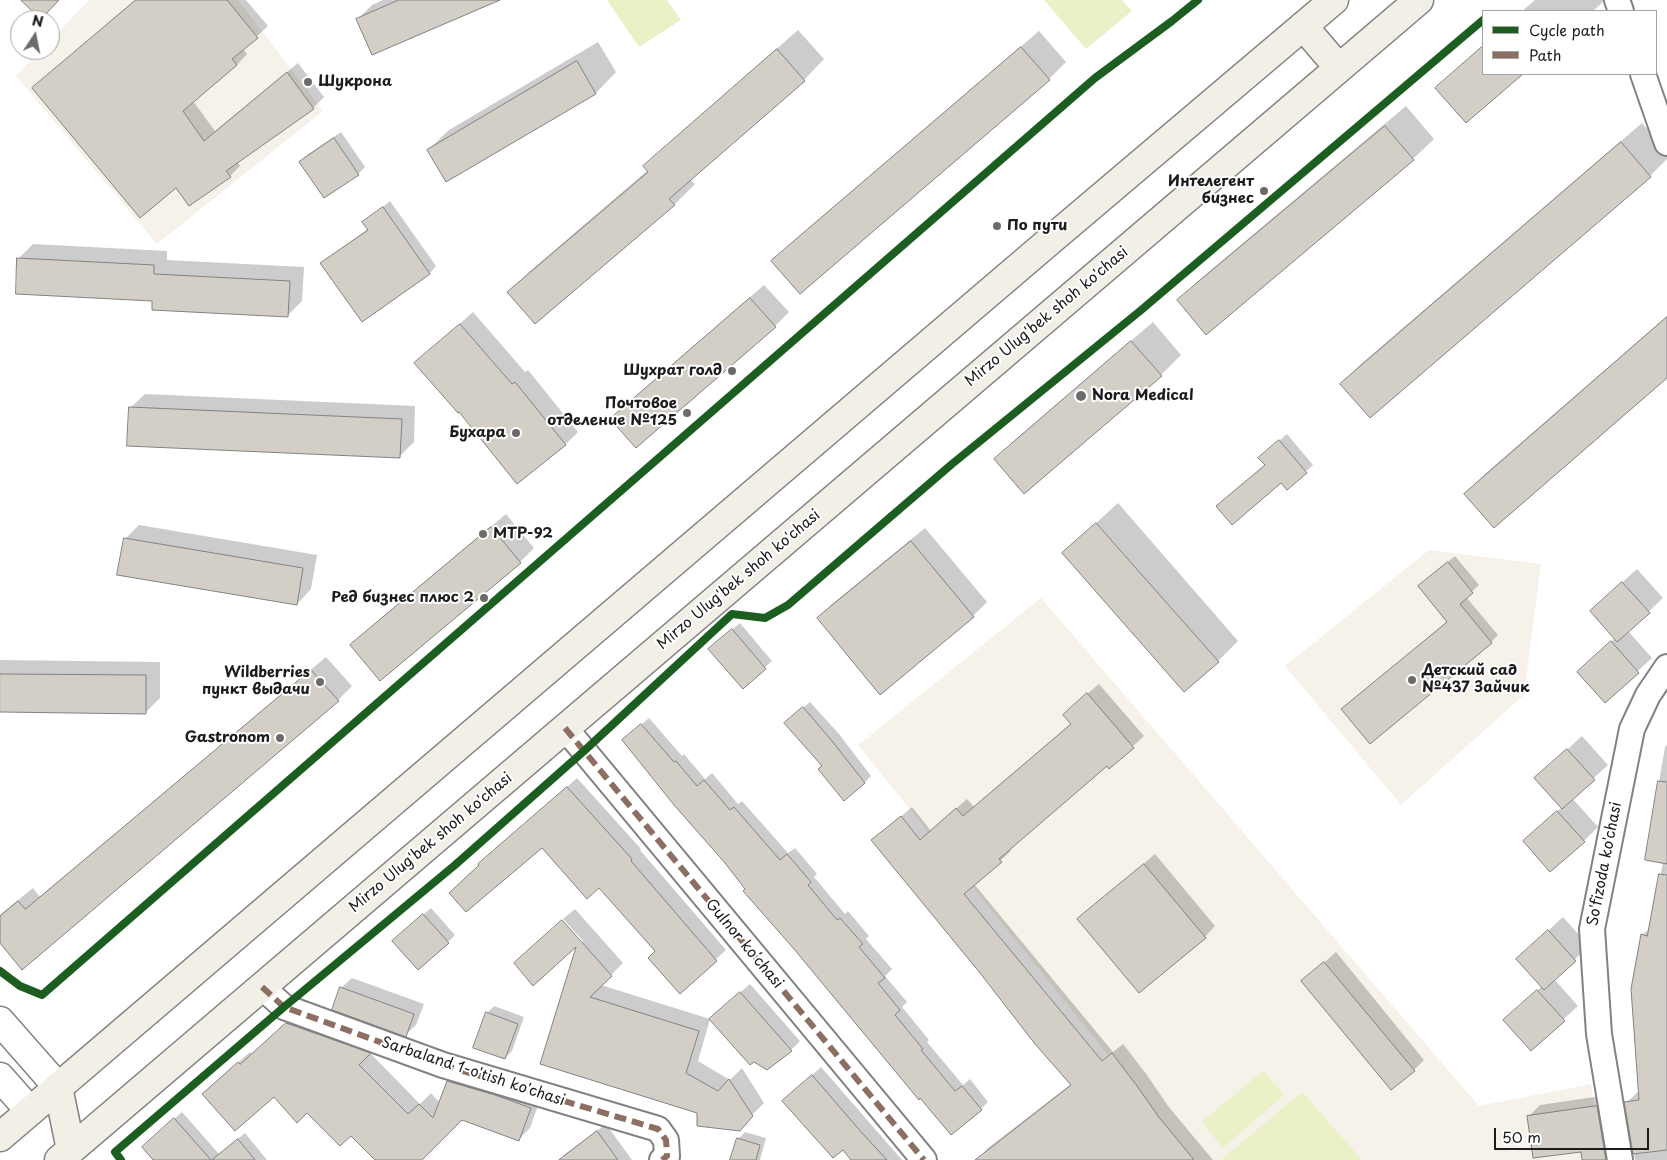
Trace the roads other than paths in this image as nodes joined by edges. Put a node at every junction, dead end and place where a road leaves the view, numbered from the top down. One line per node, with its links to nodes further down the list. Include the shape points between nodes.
1 (1334, 0): 3 (main road)
2 (1419, 0): 4 (main road, Mirzo Ulug'bek shoh ko'chasi)
3 (1303, 26): 4 (main road); 12 (main road)
4 (1339, 68): 8 (main road, Mirzo Ulug'bek shoh ko'chasi)
5 (1643, 75): 6 (street)
6 (1667, 143)
7 (1667, 667): 18 (street, So'fizoda ko'chasi, via 1648,695 1632,730 1592,929 1599,1034)
8 (565, 728): 9 (main road, Mirzo Ulug'bek shoh ko'chasi); 17 (street, Gulnor koʻchasi)
9 (262, 987): 15 (main road, Mirzo Ulug'bek shoh ko'chasi); 16 (street, Sarbaland 1-o'tish ko'chasi, via 284,1007 443,1065 658,1129 666,1140 667,1156)
10 (0, 1021): 12 (main road)
11 (0, 1077): 13 (main road)
12 (58, 1087): 13 (main road); 15 (main road)
13 (30, 1111): 14 (main road); 15 (main road)
14 (0, 1137)
15 (69, 1157)
16 (662, 1160)
17 (924, 1160)
18 (1620, 1160)

